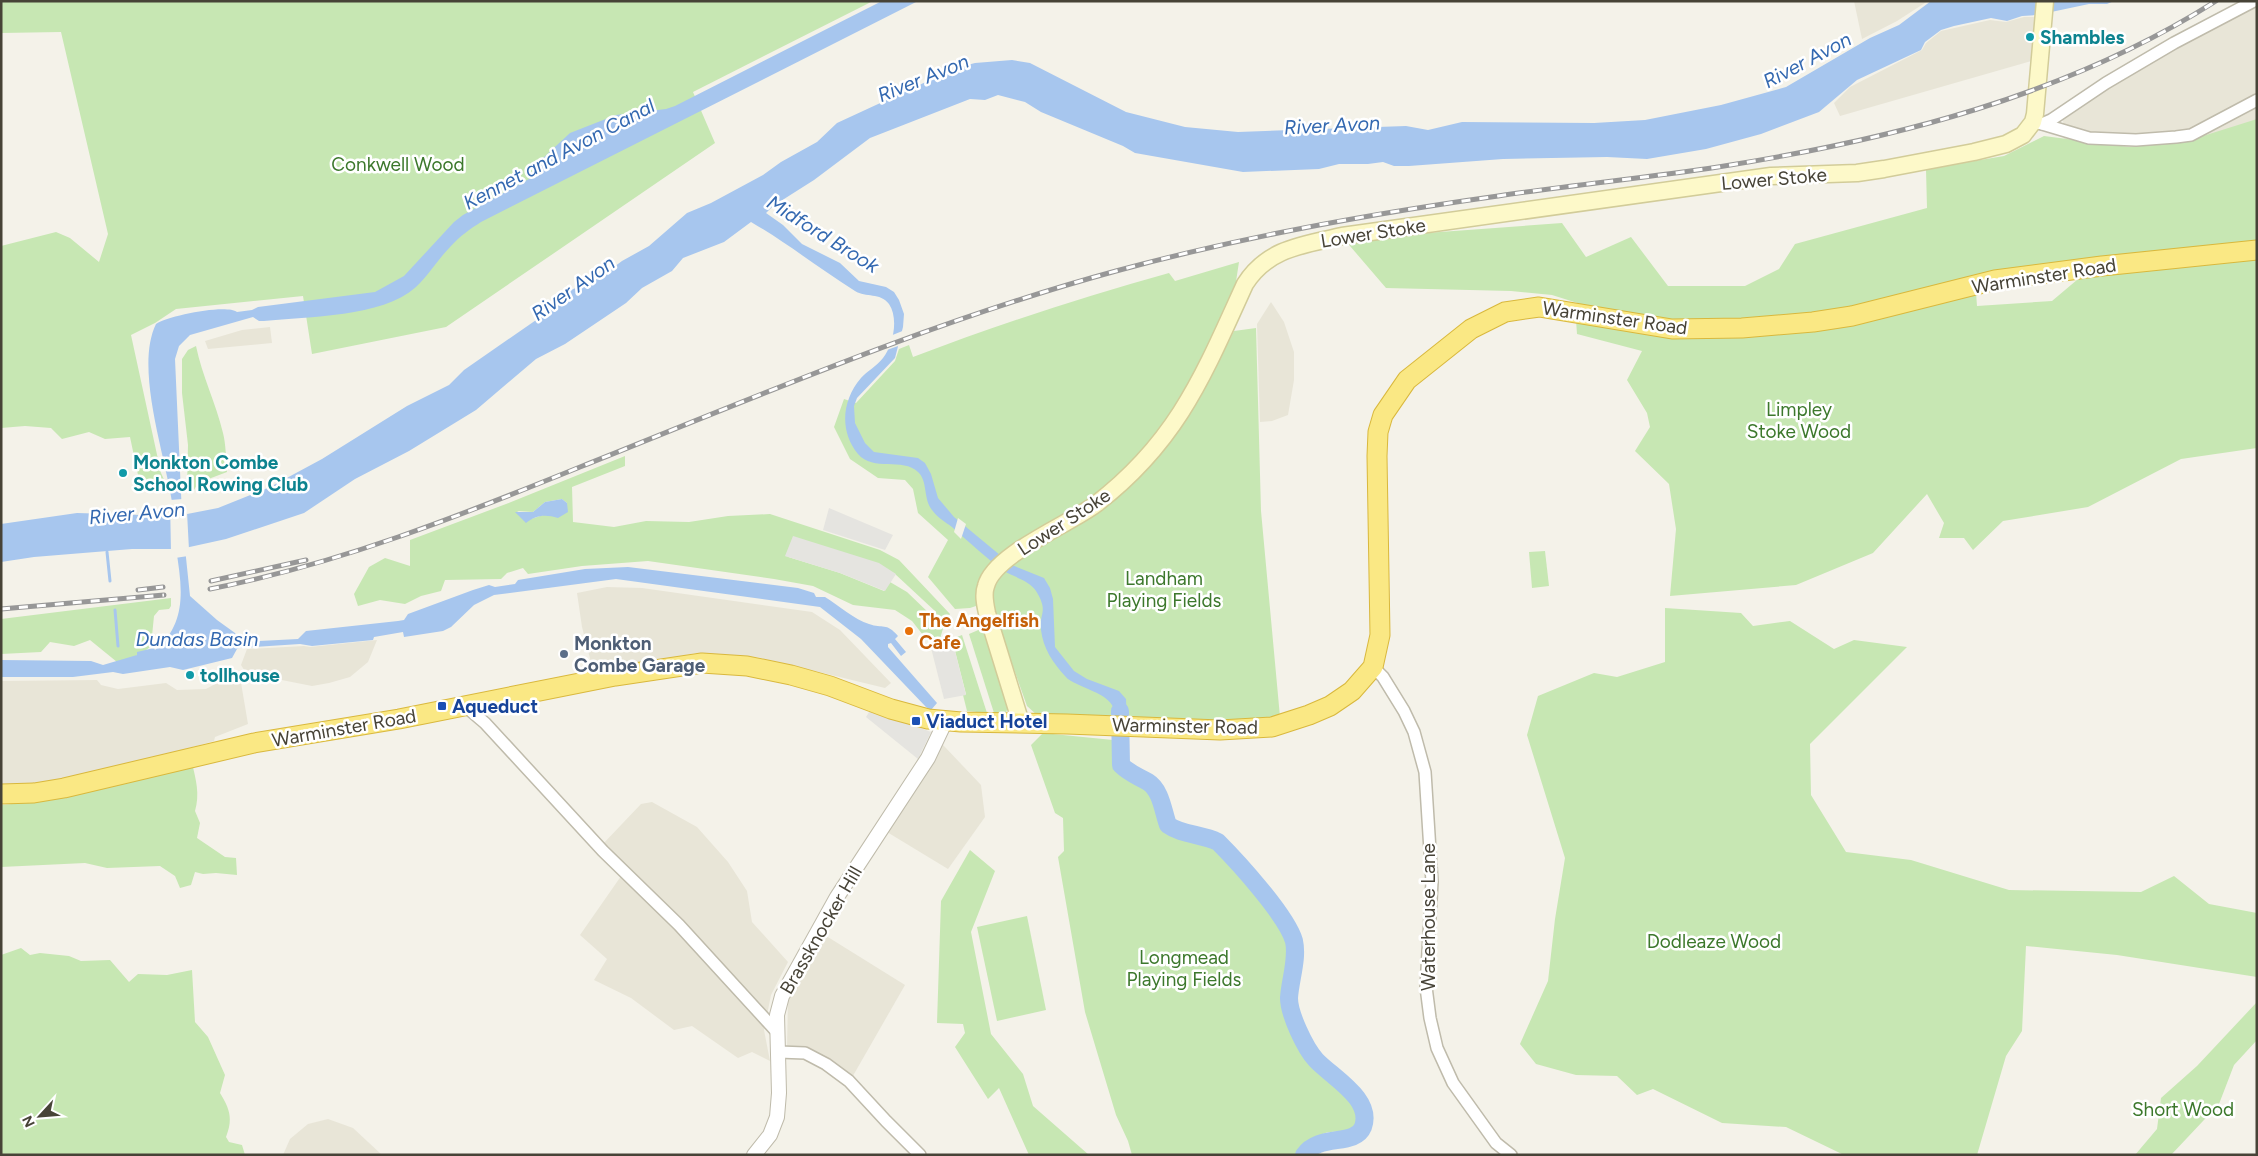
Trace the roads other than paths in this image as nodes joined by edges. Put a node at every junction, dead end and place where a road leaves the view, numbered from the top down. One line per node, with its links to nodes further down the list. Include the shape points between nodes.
1 (2045, 1): 4 (main road)
2 (2254, 1): 4 (street, via 2174,43)
3 (2257, 100): 4 (street, via 2191,135 2176,137 2136,140 2089,138)
4 (2037, 123): 8 (main road, Lower Stoke, via 2016,140 1992,148 1884,169 1771,176 1342,236 1278,253 1264,261 1249,276 1186,406 1168,433 1118,486 1001,565 986,586 987,612)
5 (2257, 250): 6 (highway, Warminster Road, via 1995,280 1852,316 1804,323 1672,329 1539,307 1504,312 1487,320 1407,380 1383,415 1377,456 1380,635)
6 (1373, 667): 8 (highway, Warminster Road, via 1352,691 1330,706 1272,727 1243,730); 15 (street, Waterhouse Lane, via 1404,711 1426,772 1432,882 1426,987 1437,1048 1453,1083 1496,1144)
7 (465, 706): 9 (highway, Warminster Road, via 664,667 716,663 791,674); 10 (highway, Warminster Road, via 254,743 71,787); 11 (street, via 485,723 603,851 679,925)
8 (1022, 722): 9 (highway, Warminster Road)
9 (938, 724): 11 (street, Brassknocker Hill, via 928,758 836,897 782,996)
10 (1, 794)
11 (777, 1032): 12 (street, Brassknocker Hill)
12 (779, 1052): 13 (street, Brassknocker Hill, via 777,1117 770,1135); 14 (street, via 806,1053 826,1064 849,1081)
13 (754, 1155)
14 (920, 1155)
15 (1511, 1155)

